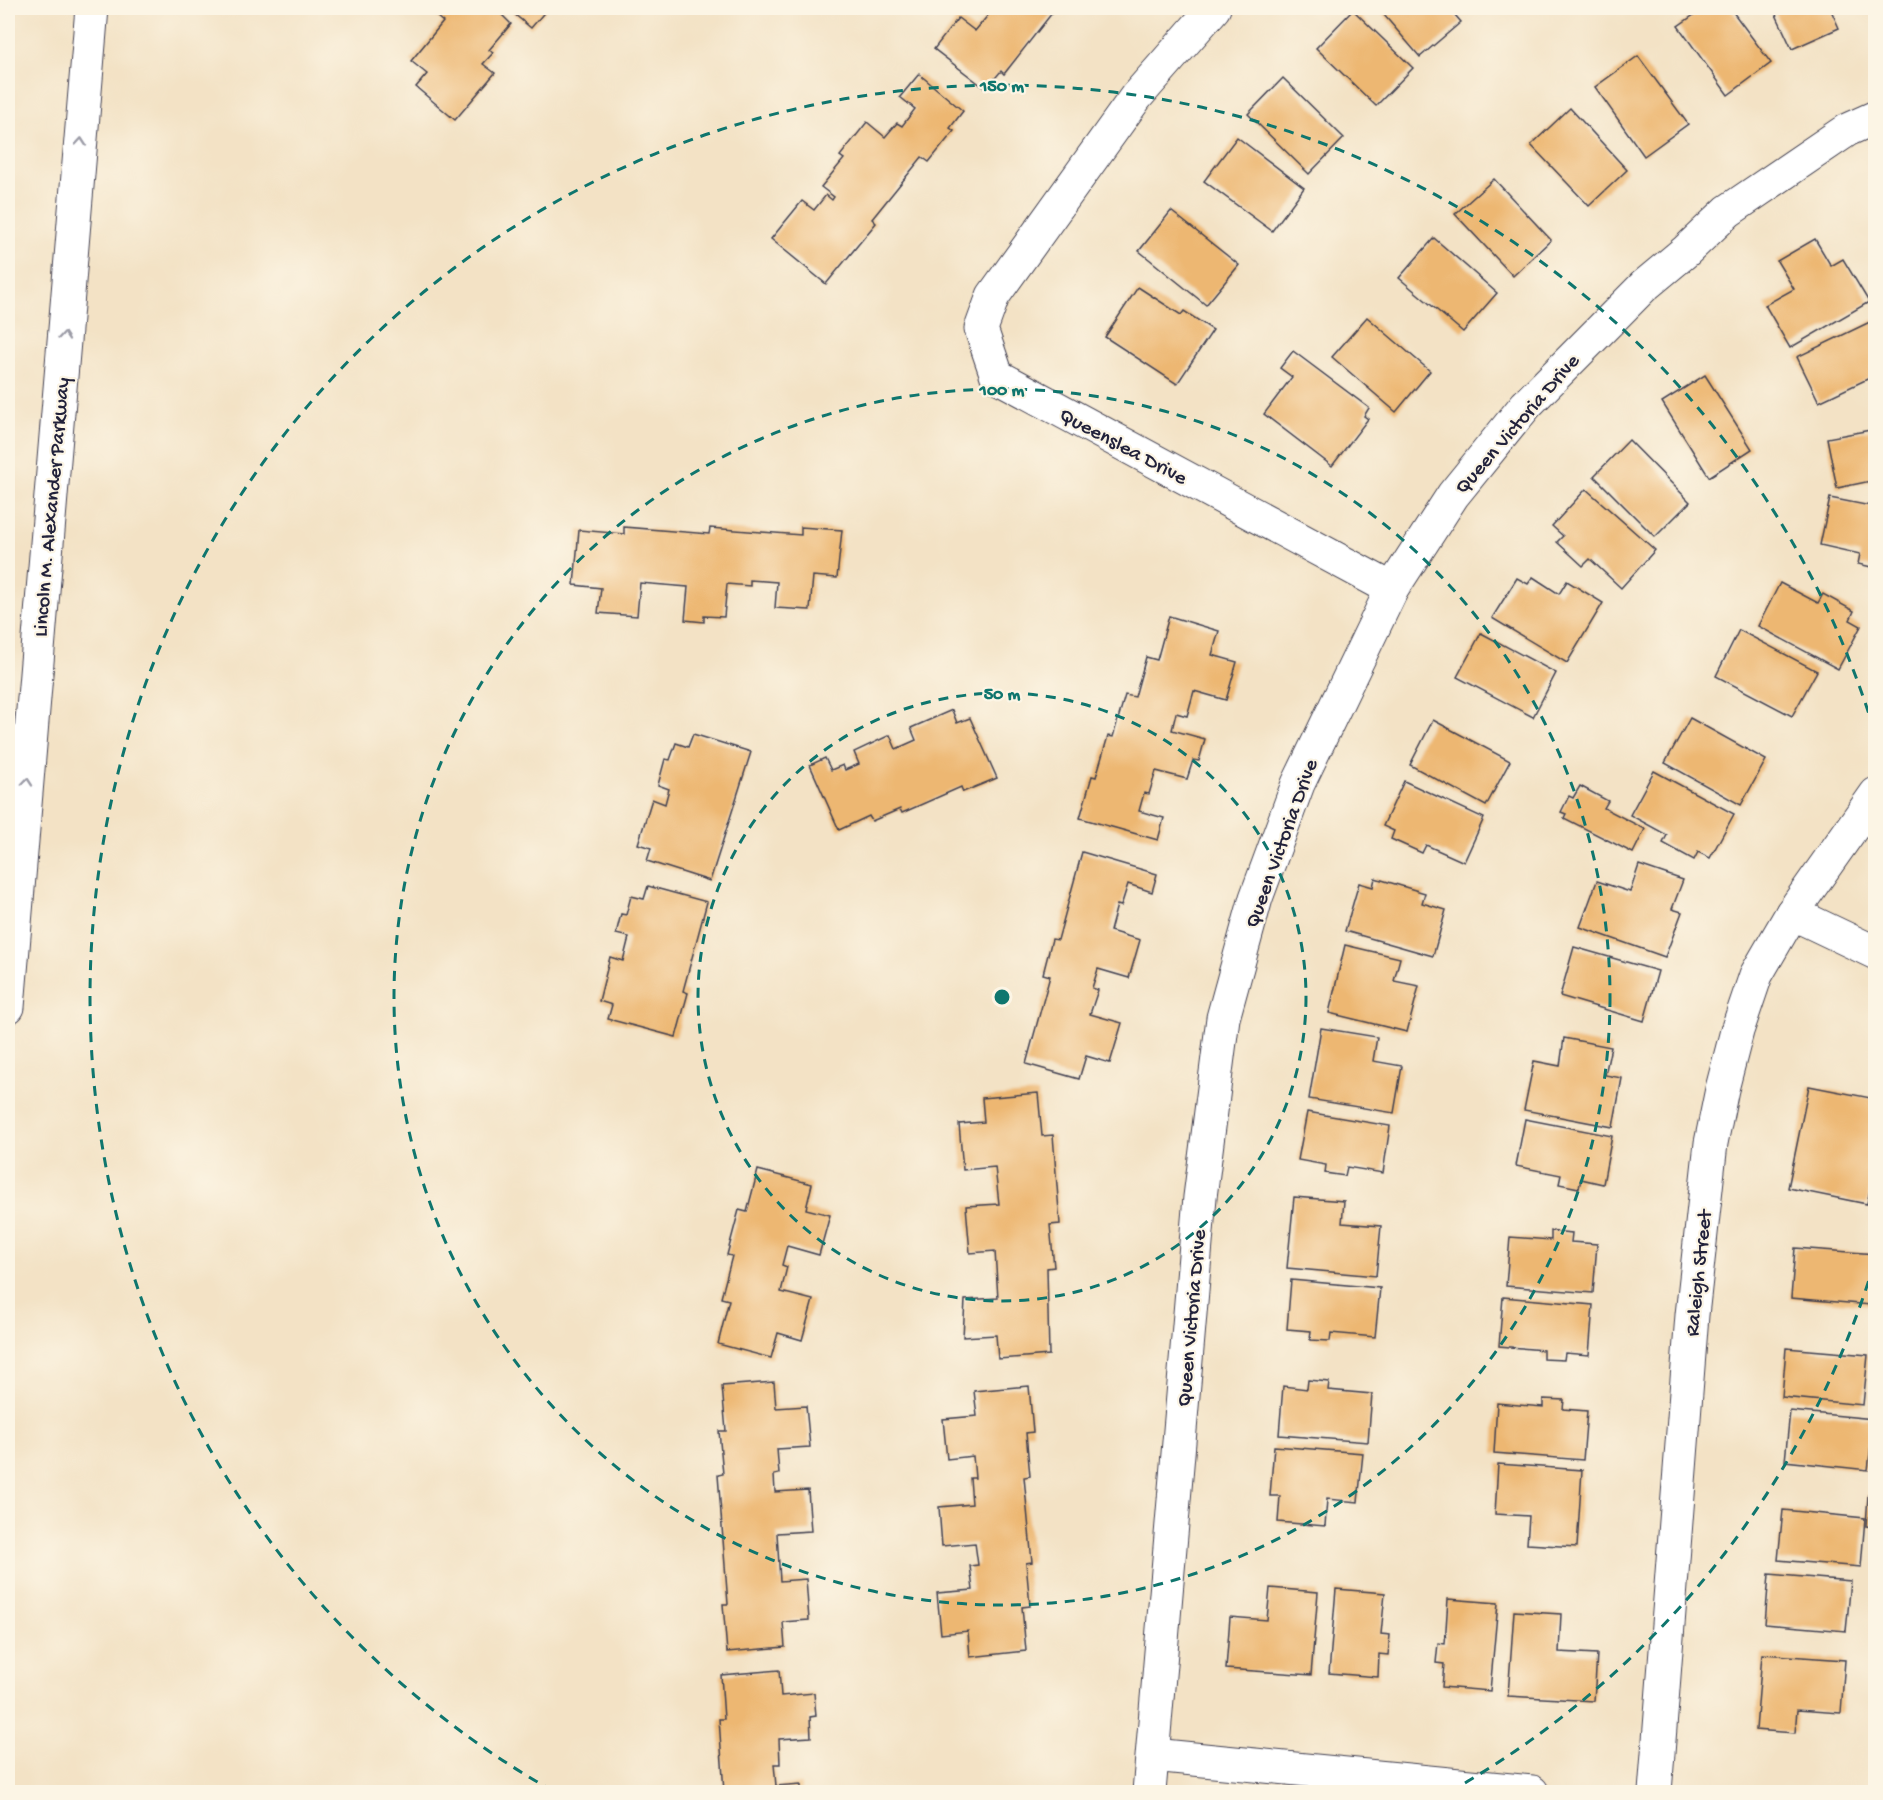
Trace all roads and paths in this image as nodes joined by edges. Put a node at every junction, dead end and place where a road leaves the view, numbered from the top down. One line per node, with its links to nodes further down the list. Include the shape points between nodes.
1 (92, 8): 8 (main road, Lincoln M. Alexander Parkway, one-way to 1)
2 (1214, 8): 4 (main road, Queenslea Drive, via 1136,97 993,296 981,329 997,376)
3 (1875, 117): 4 (main road, Queen Victoria Drive, via 1847,130 1728,211 1619,309 1487,450)
4 (1392, 589): 9 (main road, Queen Victoria Drive, via 1298,784 1257,898 1223,1018 1200,1197)
5 (1875, 794): 6 (main road, Raleigh Street)
6 (1792, 913): 7 (main road); 12 (main road, Raleigh Street, via 1756,975 1737,1031 1711,1143 1692,1315)
7 (1875, 953)
8 (8, 1007)
9 (1153, 1755): 10 (main road, Queen Victoria Drive); 11 (main road)
10 (1149, 1792)
11 (1532, 1792)
12 (1655, 1792)

